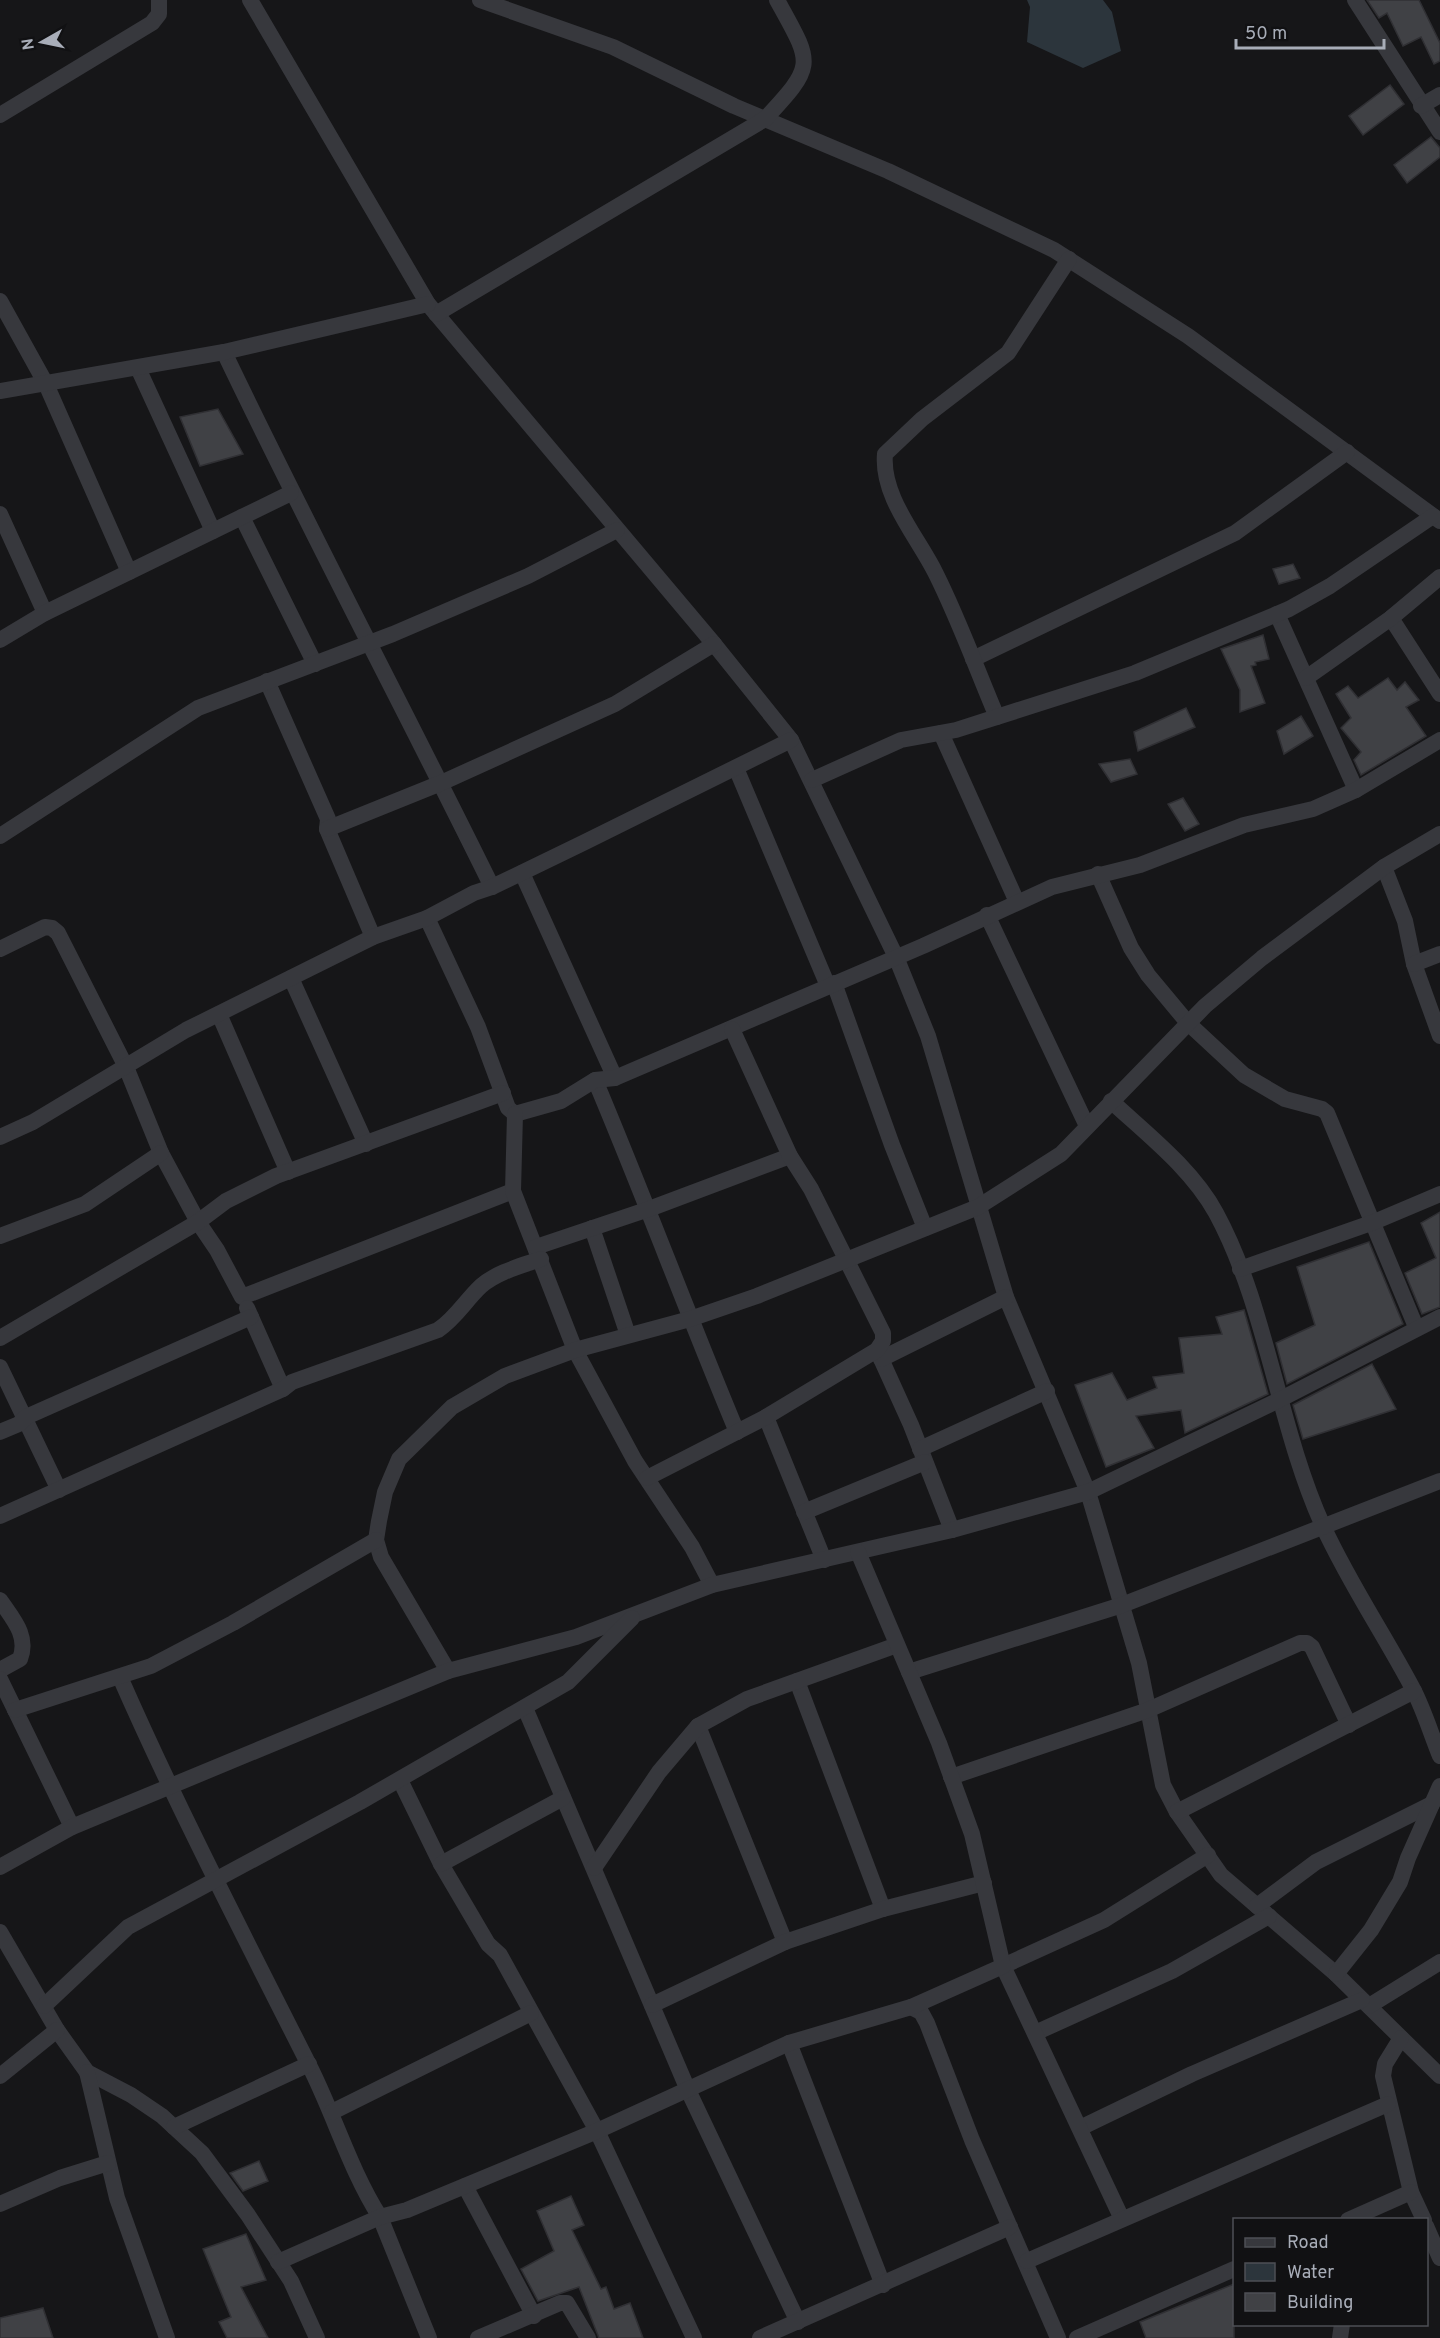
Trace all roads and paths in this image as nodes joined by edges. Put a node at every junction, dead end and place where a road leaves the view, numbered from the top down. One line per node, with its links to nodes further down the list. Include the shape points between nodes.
1 (159, 0): 8 (street, via 159,14 152,23)
2 (250, 0): 13 (street)
3 (480, 0): 9 (street, via 613,47)
4 (777, 0): 9 (street, via 806,59 799,83)
5 (1354, 0): 7 (street)
6 (1440, 95): 7 (street)
7 (1421, 106): 10 (street)
8 (0, 115)
9 (765, 119): 11 (street, via 888,171); 13 (street)
10 (1440, 132)
11 (1069, 260): 18 (street, via 1188,336); 33 (street, via 1008,353 922,419 885,454 883,470 888,487 937,574)
12 (0, 301): 16 (street)
13 (432, 309): 14 (street); 23 (street)
14 (224, 352): 15 (street); 19 (street)
15 (138, 368): 16 (street); 24 (street)
16 (46, 384): 17 (street); 25 (street)
17 (0, 391)
18 (1347, 452): 22 (street); 33 (street, via 1235,533)
19 (291, 493): 21 (street); 31 (street)
20 (0, 514): 27 (street)
21 (242, 517): 24 (street); 34 (street)
22 (1437, 518): 28 (street)
23 (617, 530): 31 (street, via 528,576); 32 (street)
24 (213, 531): 25 (street)
25 (129, 572): 27 (street)
26 (1440, 577): 29 (street)
27 (45, 613): 30 (street)
28 (1278, 614): 35 (street); 38 (street, via 1135,673)
29 (1391, 618): 35 (street); 37 (street)
30 (0, 640)
31 (370, 643): 34 (street); 44 (street)
32 (714, 644): 40 (street); 44 (street, via 615,704)
33 (972, 658): 38 (street)
34 (315, 664): 36 (street)
35 (1306, 678): 45 (street)
36 (267, 681): 46 (street, via 328,819); 48 (street, via 198,708)
37 (1440, 694)
38 (998, 717): 39 (street)
39 (941, 733): 43 (street, via 901,740); 53 (street)
40 (790, 740): 42 (street); 43 (street)
41 (1440, 740): 45 (street)
42 (736, 768): 50 (street); 62 (street)
43 (812, 780): 59 (street)
44 (441, 783): 46 (street); 52 (street)
45 (1356, 790): 51 (street, via 1313,809 1244,825 1164,857)
46 (327, 829): 56 (street)
47 (1440, 834): 49 (street)
48 (0, 836)
49 (1384, 867): 60 (street, via 1405,921); 64 (street, via 1262,958)
50 (522, 873): 52 (street); 68 (street)
51 (1098, 874): 53 (street); 64 (street, via 1131,948)
52 (492, 887): 55 (street)
53 (1017, 902): 54 (street)
54 (987, 915): 59 (street); 73 (street)
55 (427, 918): 56 (street); 70 (street, via 478,1027)
56 (373, 937): 61 (street)
57 (0, 949): 67 (street, via 45,927 58,933)
58 (1440, 954): 60 (street)
59 (896, 957): 62 (street); 81 (street, via 928,1036)
60 (1414, 964): 66 (street)
61 (291, 978): 63 (street); 75 (street)
62 (831, 985): 65 (street); 86 (street)
63 (219, 1014): 67 (street); 78 (street)
64 (1188, 1023): 71 (street); 84 (street, via 1244,1076 1285,1099 1327,1113)
65 (732, 1029): 68 (street); 77 (street)
66 (1440, 1036)
67 (126, 1067): 74 (street); 76 (street)
68 (615, 1078): 69 (street)
69 (595, 1080): 72 (street, via 561,1101); 82 (street)
70 (503, 1094): 72 (street); 75 (street)
71 (1112, 1101): 73 (street); 90 (street, via 1181,1167 1215,1212)
72 (515, 1114): 79 (street)
73 (1087, 1126): 81 (street, via 1061,1154)
74 (0, 1137)
75 (366, 1144): 78 (street)
76 (161, 1153): 83 (street); 87 (street, via 85,1204)
77 (790, 1156): 82 (street); 89 (street)
78 (288, 1172): 83 (street, via 226,1201)
79 (513, 1191): 88 (street); 91 (street)
80 (1440, 1194): 84 (street)
81 (978, 1207): 86 (street); 92 (street)
82 (649, 1209): 85 (street); 95 (street)
83 (198, 1222): 91 (street); 98 (street)
84 (1374, 1222): 90 (street); 96 (street)
85 (592, 1228): 88 (street); 97 (street)
86 (926, 1228): 89 (street)
87 (0, 1236)
88 (538, 1253): 99 (street); 102 (street, via 480,1287 453,1320 438,1330 292,1382)
89 (847, 1259): 95 (street); 100 (street, via 883,1333)
90 (1240, 1269): 104 (street)
91 (242, 1297): 93 (street)
92 (1006, 1297): 100 (street); 103 (street)
93 (251, 1317): 102 (street); 105 (street)
94 (1440, 1317): 96 (street)
95 (690, 1319): 97 (street); 108 (street)
96 (1416, 1327): 104 (street)
97 (628, 1335): 99 (street)
98 (0, 1338)
99 (575, 1350): 110 (street); 118 (street, via 505,1376 452,1407 399,1459 385,1492)
100 (879, 1354): 106 (street); 109 (street)
101 (0, 1367): 105 (street)
102 (283, 1389): 112 (street)
103 (1047, 1390): 109 (street); 113 (street)
104 (1280, 1400): 113 (street); 116 (street, via 1302,1476)
105 (26, 1417): 107 (street); 112 (street)
106 (766, 1417): 108 (street); 114 (street)
107 (0, 1432)
108 (737, 1432): 110 (street)
109 (923, 1455): 114 (street); 117 (street)
110 (647, 1479): 121 (street)
111 (1440, 1481): 116 (street)
112 (59, 1490): 115 (street)
113 (1088, 1491): 117 (street); 123 (street)
114 (804, 1512): 120 (street)
115 (0, 1516)
116 (1323, 1527): 123 (street); 132 (street)
117 (952, 1530): 119 (street)
118 (376, 1540): 127 (street, via 381,1557); 129 (street, via 233,1623 151,1666)
119 (858, 1552): 120 (street); 125 (street)
120 (824, 1560): 121 (street)
121 (712, 1585): 124 (street)
122 (0, 1600): 126 (street, via 21,1631 25,1647 20,1659)
123 (1122, 1605): 128 (street); 135 (street)
124 (637, 1613): 127 (street, via 576,1637); 133 (street, via 568,1682)
125 (897, 1645): 128 (street); 131 (street)
126 (0, 1670)
127 (448, 1671): 142 (street)
128 (909, 1672): 139 (street)
129 (120, 1677): 134 (street); 142 (street)
130 (0, 1678): 134 (street)
131 (797, 1681): 137 (street, via 747,1699); 153 (street)
132 (1414, 1691): 136 (street); 138 (street)
133 (525, 1708): 140 (street); 143 (street)
134 (15, 1710): 146 (street)
135 (1148, 1710): 136 (street, via 1307,1643); 139 (street); 145 (street, via 1163,1785)
136 (1348, 1725): 145 (street)
137 (698, 1726): 150 (street, via 659,1772); 156 (street)
138 (1440, 1756)
139 (951, 1777): 152 (street, via 972,1834)
140 (400, 1780): 148 (street); 151 (street)
141 (1440, 1786): 144 (street)
142 (169, 1788): 146 (street); 151 (street)
143 (564, 1798): 148 (street); 150 (street)
144 (1432, 1804): 154 (street, via 1316,1862); 161 (street, via 1400,1882 1371,1929)
145 (1177, 1812): 147 (street)
146 (72, 1827): 149 (street)
147 (1208, 1856): 154 (street, via 1221,1875); 159 (street, via 1104,1920)
148 (441, 1864): 166 (street, via 488,1944 501,1955)
149 (0, 1867)
150 (594, 1868): 163 (street)
151 (217, 1881): 164 (street, via 128,1928); 171 (street)
152 (984, 1883): 153 (street); 159 (street)
153 (884, 1909): 156 (street)
154 (1263, 1911): 161 (street); 168 (street, via 1172,1971)
155 (0, 1932): 157 (street)
156 (785, 1942): 163 (street)
157 (16, 1962): 160 (street); 164 (street)
158 (1440, 1962): 162 (street)
159 (1003, 1966): 165 (street); 168 (street)
160 (0, 1970)
161 (1336, 1974): 162 (street)
162 (1366, 2003): 169 (street); 179 (street, via 1192,2074)
163 (652, 2005): 175 (street)
164 (44, 2006): 167 (street)
165 (911, 2007): 170 (street); 189 (street, via 921,2012 927,2023)
166 (531, 2013): 177 (street); 180 (street)
167 (57, 2030): 172 (street); 173 (street)
168 (1035, 2033): 179 (street)
169 (1401, 2038): 174 (street); 176 (street, via 1385,2064)
170 (789, 2043): 175 (street); 195 (street)
171 (309, 2064): 177 (street); 178 (street)
172 (87, 2072): 178 (street, via 131,2095); 181 (street)
173 (0, 2076)
174 (1440, 2076)
175 (688, 2090): 180 (street); 197 (street)
176 (1388, 2104): 183 (street); 188 (street)
177 (332, 2112): 185 (street)
178 (174, 2127): 193 (street, via 202,2153)
179 (1080, 2128): 188 (street)
180 (597, 2131): 182 (street); 203 (street)
181 (108, 2163): 184 (street, via 60,2178); 198 (street)
182 (465, 2186): 185 (street); 196 (street)
183 (1412, 2192): 186 (street); 187 (street)
184 (0, 2204)
185 (380, 2217): 193 (street); 200 (street)
186 (1356, 2218)
187 (1423, 2218)
188 (1122, 2219): 192 (street)
189 (1010, 2227): 192 (street); 195 (street)
190 (1428, 2231): 191 (street)
191 (1440, 2258)
192 (1027, 2261): 205 (street)
193 (278, 2262): 199 (street)
194 (1233, 2269): 206 (street)
195 (883, 2285): 197 (street)
196 (534, 2316): 201 (street); 202 (street, via 567,2303)
197 (798, 2322): 204 (street)
198 (166, 2338)
199 (317, 2338)
200 (429, 2338)
201 (478, 2338)
202 (588, 2338)
203 (694, 2338)
204 (760, 2338)
205 (1058, 2338)
206 (1077, 2338)

